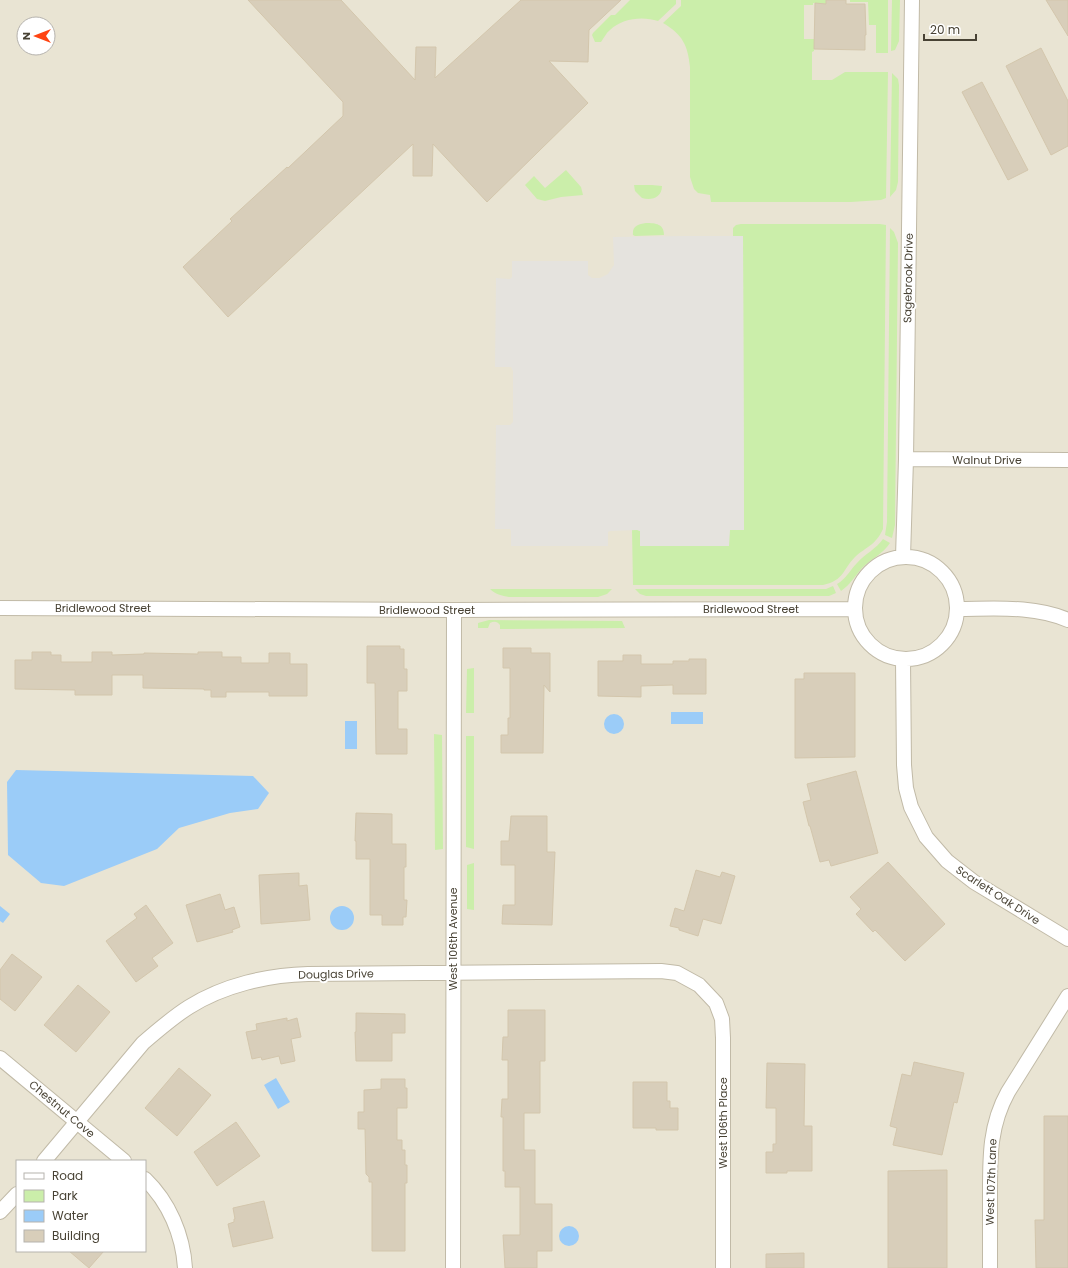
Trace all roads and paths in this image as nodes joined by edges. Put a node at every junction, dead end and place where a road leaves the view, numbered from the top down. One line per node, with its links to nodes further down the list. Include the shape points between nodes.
1 (912, 0): 2 (street, Sagebrook Drive)
2 (906, 459): 3 (street, Walnut Drive); 4 (street, Sagebrook Drive)
3 (1068, 460)
4 (903, 557): 6 (street, via 884,561 868,573 858,589); 7 (street, via 924,560 942,571 953,588)
5 (0, 608): 8 (street, Bridlewood Street)
6 (855, 609): 8 (street, Bridlewood Street); 10 (street, via 858,628 869,644 885,655)
7 (958, 609): 9 (street, via 1022,609 1054,614); 10 (street, via 953,629 941,646 930,654)
8 (454, 610): 12 (street, West 106th Avenue)
9 (1068, 620)
10 (903, 660): 11 (street, Scarlett Oak Drive, via 906,788 911,807 926,837 947,861 974,882)
11 (1068, 939)
12 (453, 973): 13 (street, Douglas Drive, via 661,971 677,973); 16 (street, Douglas Drive, via 288,975 254,981 208,997 171,1019 144,1043); 23 (street, West 106th Avenue)
13 (699, 985): 24 (street, West 106th Place, via 716,1003 722,1019)
14 (1068, 996): 25 (street, West 107th Lane, via 1008,1092 996,1120 990,1152)
15 (0, 1058): 16 (street, Chestnut Cove)
16 (77, 1121): 17 (street, Douglas Drive); 18 (street, Chestnut Cove)
17 (45, 1160)
18 (123, 1160)
19 (146, 1180): 22 (street, via 176,1226)
20 (16, 1195): 21 (street)
21 (0, 1212)
22 (185, 1268)
23 (453, 1268)
24 (723, 1268)
25 (990, 1268)

